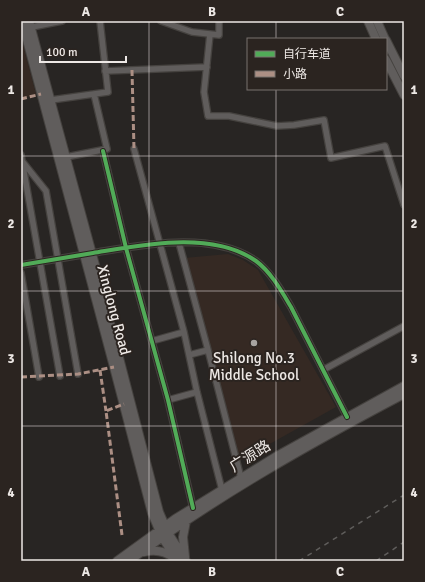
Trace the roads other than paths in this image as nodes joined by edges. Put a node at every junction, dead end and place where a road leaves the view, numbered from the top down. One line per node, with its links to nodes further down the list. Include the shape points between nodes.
1 (62, 21): 7 (street)
2 (100, 21): 15 (street)
3 (161, 21): 9 (street, via 192,32)
4 (219, 21): 9 (street, via 219,34)
5 (368, 21): 10 (main road)
6 (377, 21): 11 (main road)
7 (54, 22): 8 (street)
8 (25, 25): 19 (main road, Xinglong Road); 28 (main road, Xinglong Road)
9 (210, 34): 14 (street)
10 (376, 38)
11 (385, 38)
12 (387, 42): 16 (main road)
13 (387, 62): 18 (main road)
14 (207, 68): 15 (street); 24 (street, via 204,92 208,116 228,116 277,126 324,120 331,158 385,146)
15 (105, 71): 17 (street, via 108,92)
16 (404, 76)
17 (94, 94): 19 (street); 21 (street, via 107,149)
18 (404, 95)
19 (51, 100): 23 (main road, Xinglong Road)
20 (134, 149): 26 (street)
21 (103, 151): 23 (street); 27 (street)
22 (22, 158): 29 (street, via 46,191); 30 (street)
23 (66, 158): 28 (main road, Xinglong Road)
24 (404, 205)
25 (179, 243): 26 (street); 36 (street); 38 (street, via 224,247 257,262 282,291)
26 (160, 244): 27 (street); 34 (street)
27 (126, 248): 28 (street); 35 (street)
28 (88, 254): 29 (street); 51 (main road, Xinglong Road, via 155,513)
29 (58, 258): 30 (street); 39 (street)
30 (40, 262): 31 (street); 40 (street)
31 (21, 265)
32 (21, 273): 41 (street)
33 (404, 326): 38 (street)
34 (184, 332): 35 (street); 37 (street)
35 (152, 341): 45 (street)
36 (208, 350): 37 (street); 47 (street)
37 (189, 355): 43 (street)
38 (323, 370): 46 (street)
39 (78, 374)
40 (60, 376)
41 (39, 377)
42 (404, 386): 46 (main road, 广源路)
43 (197, 392): 45 (street); 48 (street)
44 (404, 394): 50 (main road, 广源路, via 281,461)
45 (168, 400): 49 (street)
46 (347, 417): 47 (main road, 广源路)
47 (241, 478): 48 (main road, 广源路)
48 (222, 490): 49 (main road, 广源路)
49 (193, 508): 51 (main road, 广源路)
50 (186, 521): 51 (main road, 广源路); 55 (main road)
51 (164, 532): 52 (main road, 广源路); 53 (main road, 广源路); 55 (main road, Xinglong Road)
52 (139, 553): 54 (main road, 广源路); 55 (main road, via 159,550)
53 (117, 561)
54 (129, 561)
55 (182, 561)

